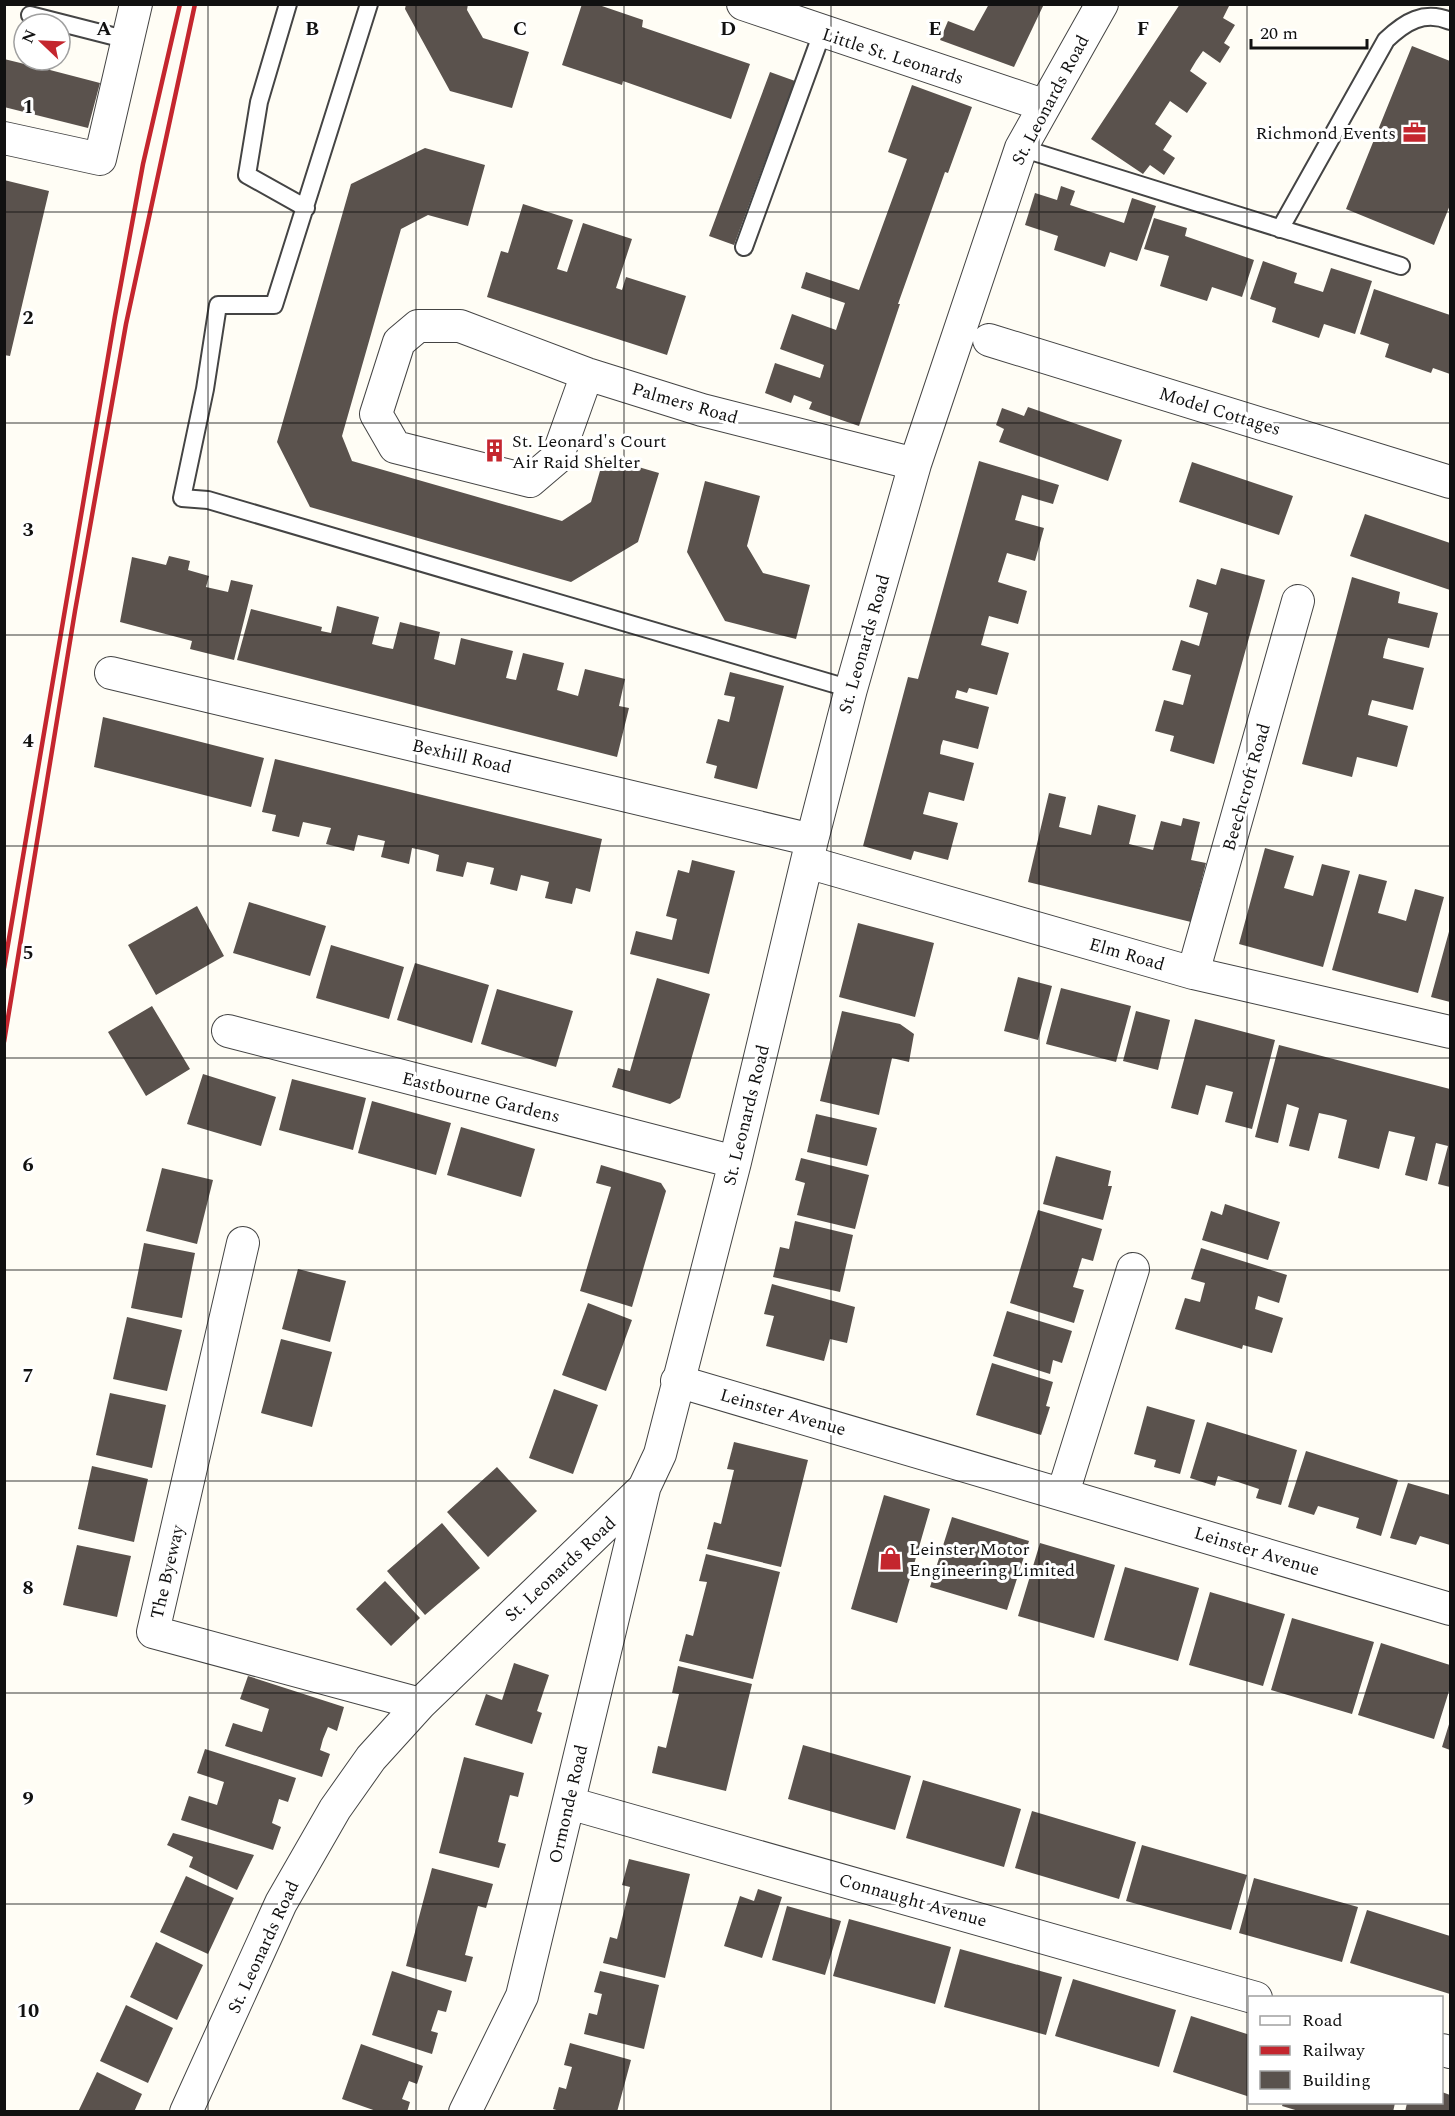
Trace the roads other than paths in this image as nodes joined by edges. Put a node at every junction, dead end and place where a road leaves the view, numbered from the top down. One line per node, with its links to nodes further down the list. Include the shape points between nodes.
1 (136, 4): 10 (street)
2 (288, 4): 14 (lane, via 259,102 247,175)
3 (369, 4): 14 (lane)
4 (743, 4): 6 (street, Little St. Leonards)
5 (1102, 4): 11 (street, St. Leonards Road)
6 (789, 12): 9 (street, Little St. Leonards)
7 (1450, 21): 15 (lane, via 1419,17 1386,39)
8 (72, 26): 10 (lane)
9 (822, 33): 11 (street, Little St. Leonards); 16 (lane)
10 (128, 40): 12 (street, via 100,159)
11 (1044, 105): 13 (street, St. Leonards Road)
12 (5, 138)
13 (1021, 148): 15 (lane); 20 (street, St. Leonards Road)
14 (306, 208): 24 (lane, via 274,305 218,305 182,498 208,500)
15 (1280, 230): 17 (lane)
16 (744, 247)
17 (1401, 266)
18 (989, 340): 21 (street, Model Cottages)
19 (587, 374): 19 (street, Palmers Road, via 460,326 418,326 399,342 376,414 395,447 530,481 557,458); 20 (street, Palmers Road, via 702,410)
20 (915, 464): 24 (street, St. Leonards Road)
21 (1450, 482)
22 (1298, 601): 26 (street, Beechcroft Road)
23 (111, 673): 25 (street, Bexhill Road)
24 (851, 689): 25 (street, St. Leonards Road)
25 (809, 851): 26 (street, Elm Road); 29 (street, St. Leonards Road)
26 (1193, 973): 28 (street, Elm Road)
27 (228, 1031): 29 (street, Eastbourne Gardens)
28 (1450, 1032)
29 (735, 1162): 32 (street, St. Leonards Road)
30 (243, 1243): 36 (street, The Byeway, via 153,1632)
31 (1133, 1269): 34 (street)
32 (677, 1381): 33 (street, St. Leonards Road, via 660,1454); 34 (street, Leinster Avenue)
33 (644, 1488): 36 (street, St. Leonards Road); 37 (street, Ormonde Road)
34 (1063, 1493): 35 (street, Leinster Avenue)
35 (1450, 1609)
36 (420, 1704): 39 (street, St. Leonards Road, via 371,1758 347,1792 281,1903)
37 (568, 1803): 38 (street, Connaught Avenue); 40 (street, Ormonde Road, via 522,1996)
38 (1250, 1996)
39 (186, 2112)
40 (465, 2112)

